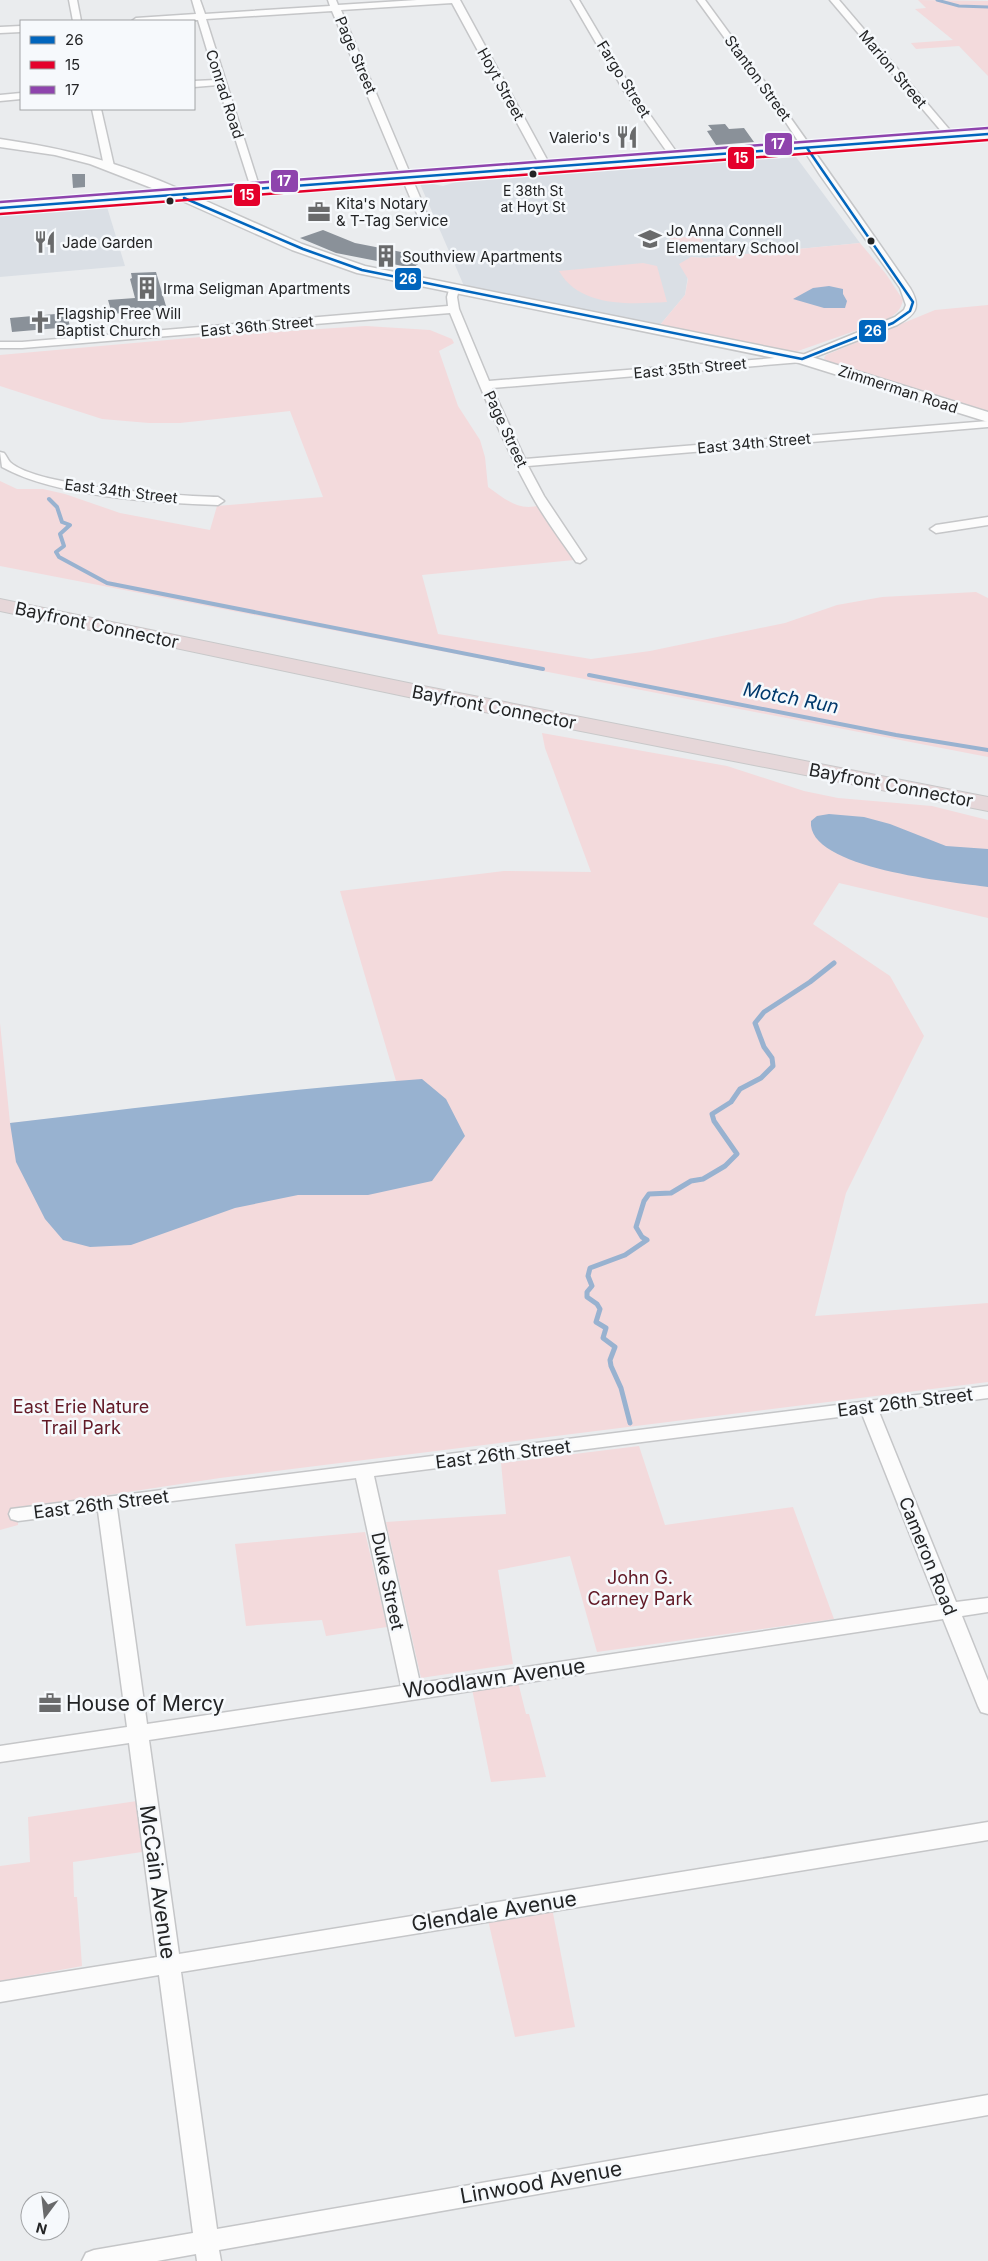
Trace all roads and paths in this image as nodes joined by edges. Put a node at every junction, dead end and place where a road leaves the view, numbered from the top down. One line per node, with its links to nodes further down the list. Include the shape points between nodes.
1 (73, 0): 9 (street)
2 (196, 0): 8 (street, Conrad Road)
3 (456, 0): 7 (street); 24 (street, Hoyt Street)
4 (575, 0): 22 (street, Fargo Street, via 629,91)
5 (701, 0): 21 (street, Stanton Street)
6 (834, 0): 19 (street, Marion Street)
7 (334, 4): 8 (street); 25 (street, Page Street)
8 (201, 17): 10 (street); 13 (street, Conrad Road)
9 (77, 20)
10 (152, 20)
11 (20, 29): 12 (street)
12 (0, 30)
13 (221, 82): 14 (street); 26 (street, Conrad Road)
14 (195, 84)
15 (20, 96): 16 (street)
16 (0, 98)
17 (96, 110): 23 (street)
18 (988, 134): 19 (street)
19 (951, 137): 21 (street)
20 (0, 143): 23 (street, Zimmerman Road)
21 (807, 148): 22 (street); 31 (street, Stanton Street, via 907,291)
22 (675, 158): 24 (street)
23 (110, 166): 27 (street, Zimmerman Road)
24 (546, 168): 25 (street)
25 (407, 178): 26 (street); 29 (street, Page Street)
26 (255, 189): 27 (street)
27 (177, 195): 28 (street); 30 (street, Zimmerman Road, via 342,264)
28 (0, 208)
29 (426, 222)
30 (454, 290): 32 (street, Page Street); 34 (street, Zimmerman Road)
31 (912, 307): 34 (street, East 35th Street, via 893,323)
32 (454, 309): 33 (street, East 36th Street); 35 (street, Page Street)
33 (0, 345)
34 (802, 359): 35 (street, East 35th Street); 36 (street, Zimmerman Road)
35 (485, 385): 39 (street, Page Street)
36 (988, 417)
37 (988, 424): 39 (street, East 34th Street)
38 (0, 455): 40 (street, East 34th Street, via 5,464 24,474 67,485)
39 (520, 463): 43 (street, Page Street)
40 (218, 501)
41 (988, 521): 42 (street)
42 (936, 529)
43 (580, 559)
44 (0, 591): 46 (highway, Bayfront Connector)
45 (0, 605): 47 (highway, Bayfront Connector, via 418,692)
46 (988, 791)
47 (988, 804)
48 (988, 1392): 49 (street, East 26th Street)
49 (868, 1407): 50 (street, East 26th Street); 54 (street, Cameron Road)
50 (364, 1472): 51 (street, East 26th Street); 55 (street, Duke Street)
51 (107, 1504): 52 (street, East 26th Street); 57 (street, McCain Avenue)
52 (18, 1514)
53 (988, 1605): 54 (street, Woodlawn Avenue)
54 (950, 1610): 55 (street, Woodlawn Avenue); 56 (street, Cameron Road)
55 (412, 1691): 57 (street, Woodlawn Avenue)
56 (988, 1706)
57 (138, 1732): 58 (street, Woodlawn Avenue); 60 (street, McCain Avenue)
58 (0, 1754)
59 (988, 1831): 60 (street, Glendale Avenue)
60 (169, 1964): 61 (street, Glendale Avenue); 63 (street, McCain Avenue)
61 (0, 1992)
62 (988, 2105): 63 (street, Linwood Avenue)
63 (207, 2251): 64 (street, Linwood Avenue)
64 (94, 2261)

